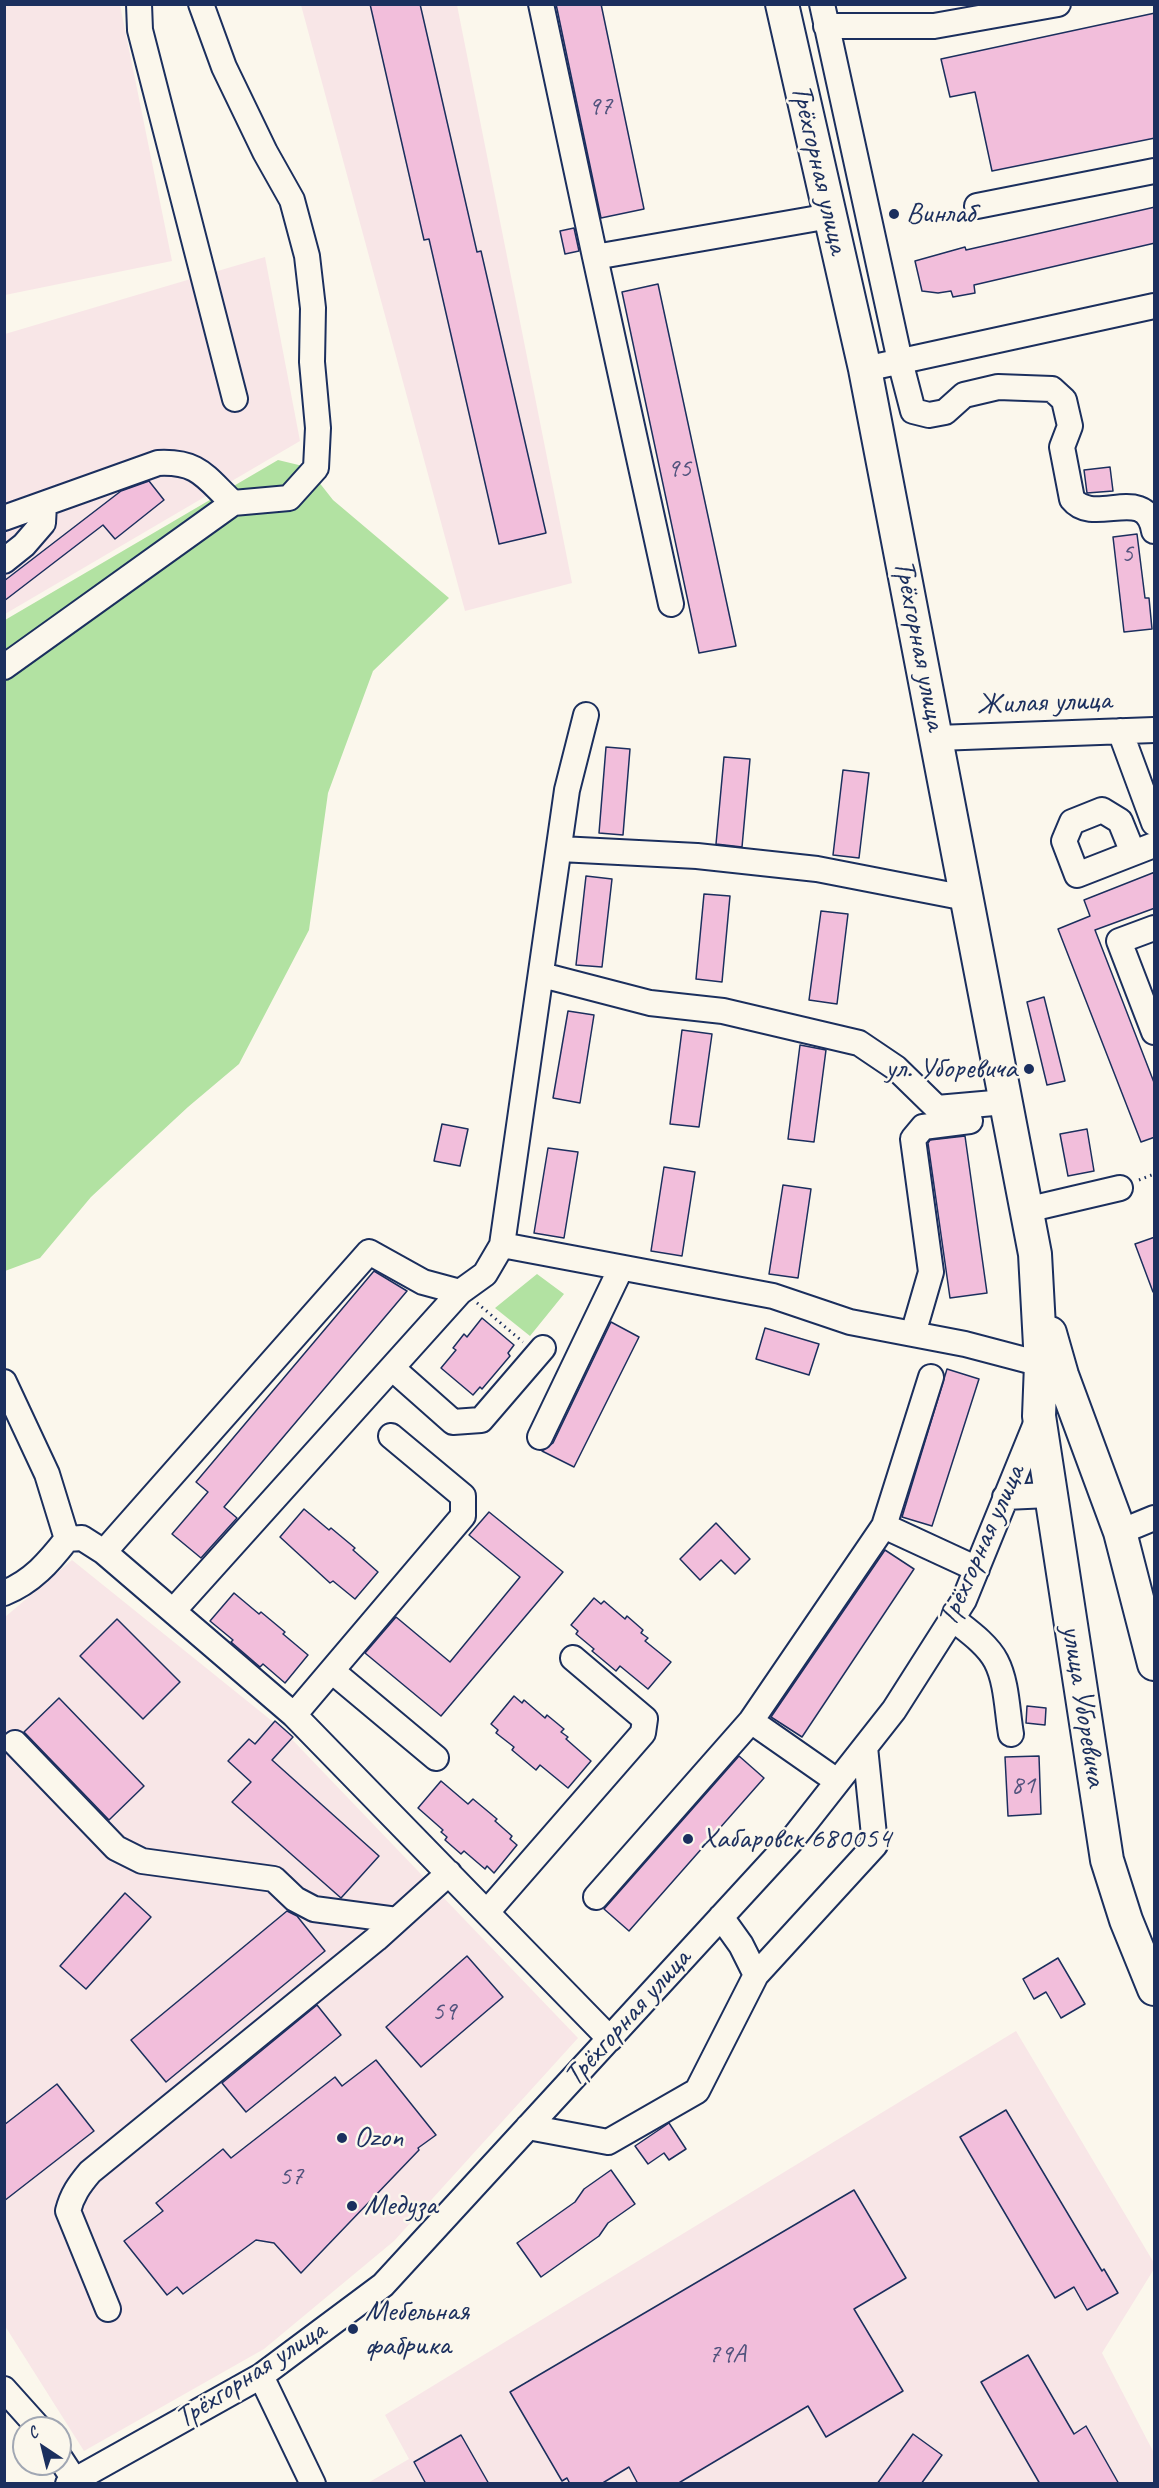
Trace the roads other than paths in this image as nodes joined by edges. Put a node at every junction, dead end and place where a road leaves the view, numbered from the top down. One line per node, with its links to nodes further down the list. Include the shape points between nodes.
1 (139, 4): 15 (street, via 140,30)
2 (201, 4): 16 (street, via 224,67 292,200 307,256 312,308 316,468 289,498)
3 (541, 4): 11 (street)
4 (782, 4): 10 (main road, Трёхгорная улица)
5 (1058, 4): 7 (street, via 934,26)
6 (824, 15): 7 (street); 13 (street)
7 (879, 15)
8 (1155, 171): 9 (street)
9 (977, 206)
10 (830, 216): 11 (street); 14 (main road, Трёхгорная улица)
11 (595, 257): 21 (street)
12 (1155, 306): 13 (street)
13 (900, 361): 14 (street); 19 (street, via 914,411 929,415 945,412 964,395 998,387 1052,388 1064,400 1070,426 1062,447 1072,499 1088,509 1136,506 1151,519)
14 (865, 369): 26 (main road, Трёхгорная улица)
15 (235, 399)
16 (232, 503): 17 (street, via 196,469 180,462 158,464); 22 (street)
17 (44, 505): 18 (street); 20 (street, via 44,523)
18 (4, 518)
19 (1155, 531)
20 (4, 561)
21 (671, 604)
22 (4, 667)
23 (586, 715): 28 (street, via 567,790)
24 (1155, 730): 25 (street, Жилая улица)
25 (1120, 731): 26 (street, Жилая улица); 27 (street)
26 (937, 738): 29 (main road, Трёхгорная улица)
27 (1155, 823)
28 (560, 849): 29 (street, via 697,856 817,869); 31 (street)
29 (966, 897): 33 (main road, Трёхгорная улица)
30 (1155, 928): 32 (street, via 1119,941)
31 (542, 975): 33 (street, via 650,1003 723,1011 859,1043 896,1068 937,1108); 36 (street)
32 (1155, 1032)
33 (1006, 1110): 35 (main road, Трёхгорная улица); 40 (street, via 923,1127 913,1139 931,1272)
34 (1120, 1188): 35 (street)
35 (1026, 1210): 38 (main road, Трёхгорная улица)
36 (502, 1245): 37 (street); 39 (street, via 485,1275)
37 (621, 1268): 40 (street, via 773,1296 850,1322); 48 (street)
38 (1038, 1288): 42 (main road, улица Уборевича); 53 (main road, via 1062,1375)
39 (461, 1291): 43 (street); 55 (street, via 423,1282 369,1252)
40 (913, 1334): 42 (street)
41 (540, 1351): 43 (street, via 481,1420 453,1422)
42 (1041, 1364): 46 (main road, улица Уборевича)
43 (392, 1368): 58 (street)
44 (931, 1377): 52 (street)
45 (4, 1382): 54 (street, via 47,1474)
46 (1039, 1416): 49 (main road, улица Уборевича); 50 (street, Трёхгорная улица)
47 (391, 1436): 62 (street, via 463,1496 463,1516)
48 (540, 1437)
49 (1049, 1495): 50 (street); 76 (main road, улица Уборевича, via 1107,1860 1126,1920)
50 (1005, 1497): 56 (street, Трёхгорная улица)
51 (1155, 1518): 53 (street)
52 (884, 1526): 56 (street); 64 (street)
53 (1120, 1532): 61 (main road)
54 (67, 1539): 55 (street, via 82,1538); 57 (street, via 47,1564 21,1586)
55 (104, 1552): 58 (street)
56 (977, 1569): 59 (street, Трёхгорная улица)
57 (4, 1593)
58 (174, 1610): 63 (street)
59 (953, 1619): 65 (street, via 996,1661); 67 (street, Трёхгорная улица)
60 (573, 1658): 72 (street, via 645,1719 643,1733)
61 (1155, 1664)
62 (332, 1671): 63 (street); 68 (street)
63 (294, 1715): 70 (street)
64 (751, 1721): 69 (street); 71 (street)
65 (1011, 1734)
66 (15, 1743): 74 (street, via 116,1848 142,1861 274,1880 295,1899 314,1909)
67 (865, 1747): 69 (street, Трёхгорная улица); 75 (street, via 874,1845)
68 (436, 1758)
69 (837, 1781): 73 (street, Трёхгорная улица, via 790,1841)
70 (448, 1873): 72 (street); 74 (street)
71 (596, 1897)
72 (487, 1912): 77 (street)
73 (721, 1917): 75 (street, via 741,1944); 77 (street, Трёхгорная улица)
74 (397, 1920): 79 (street, via 79,2184 68,2211)
75 (756, 1975): 78 (street, via 697,2091 608,2142)
76 (1155, 1989)
77 (610, 2039): 78 (street, Трёхгорная улица)
78 (528, 2127): 80 (street, Трёхгорная улица, via 382,2285)
79 (108, 2309)
80 (261, 2376): 83 (street, Трёхгорная улица); 84 (street)
81 (4, 2389): 82 (street)
82 (28, 2416)
83 (71, 2482)
84 (313, 2484)

